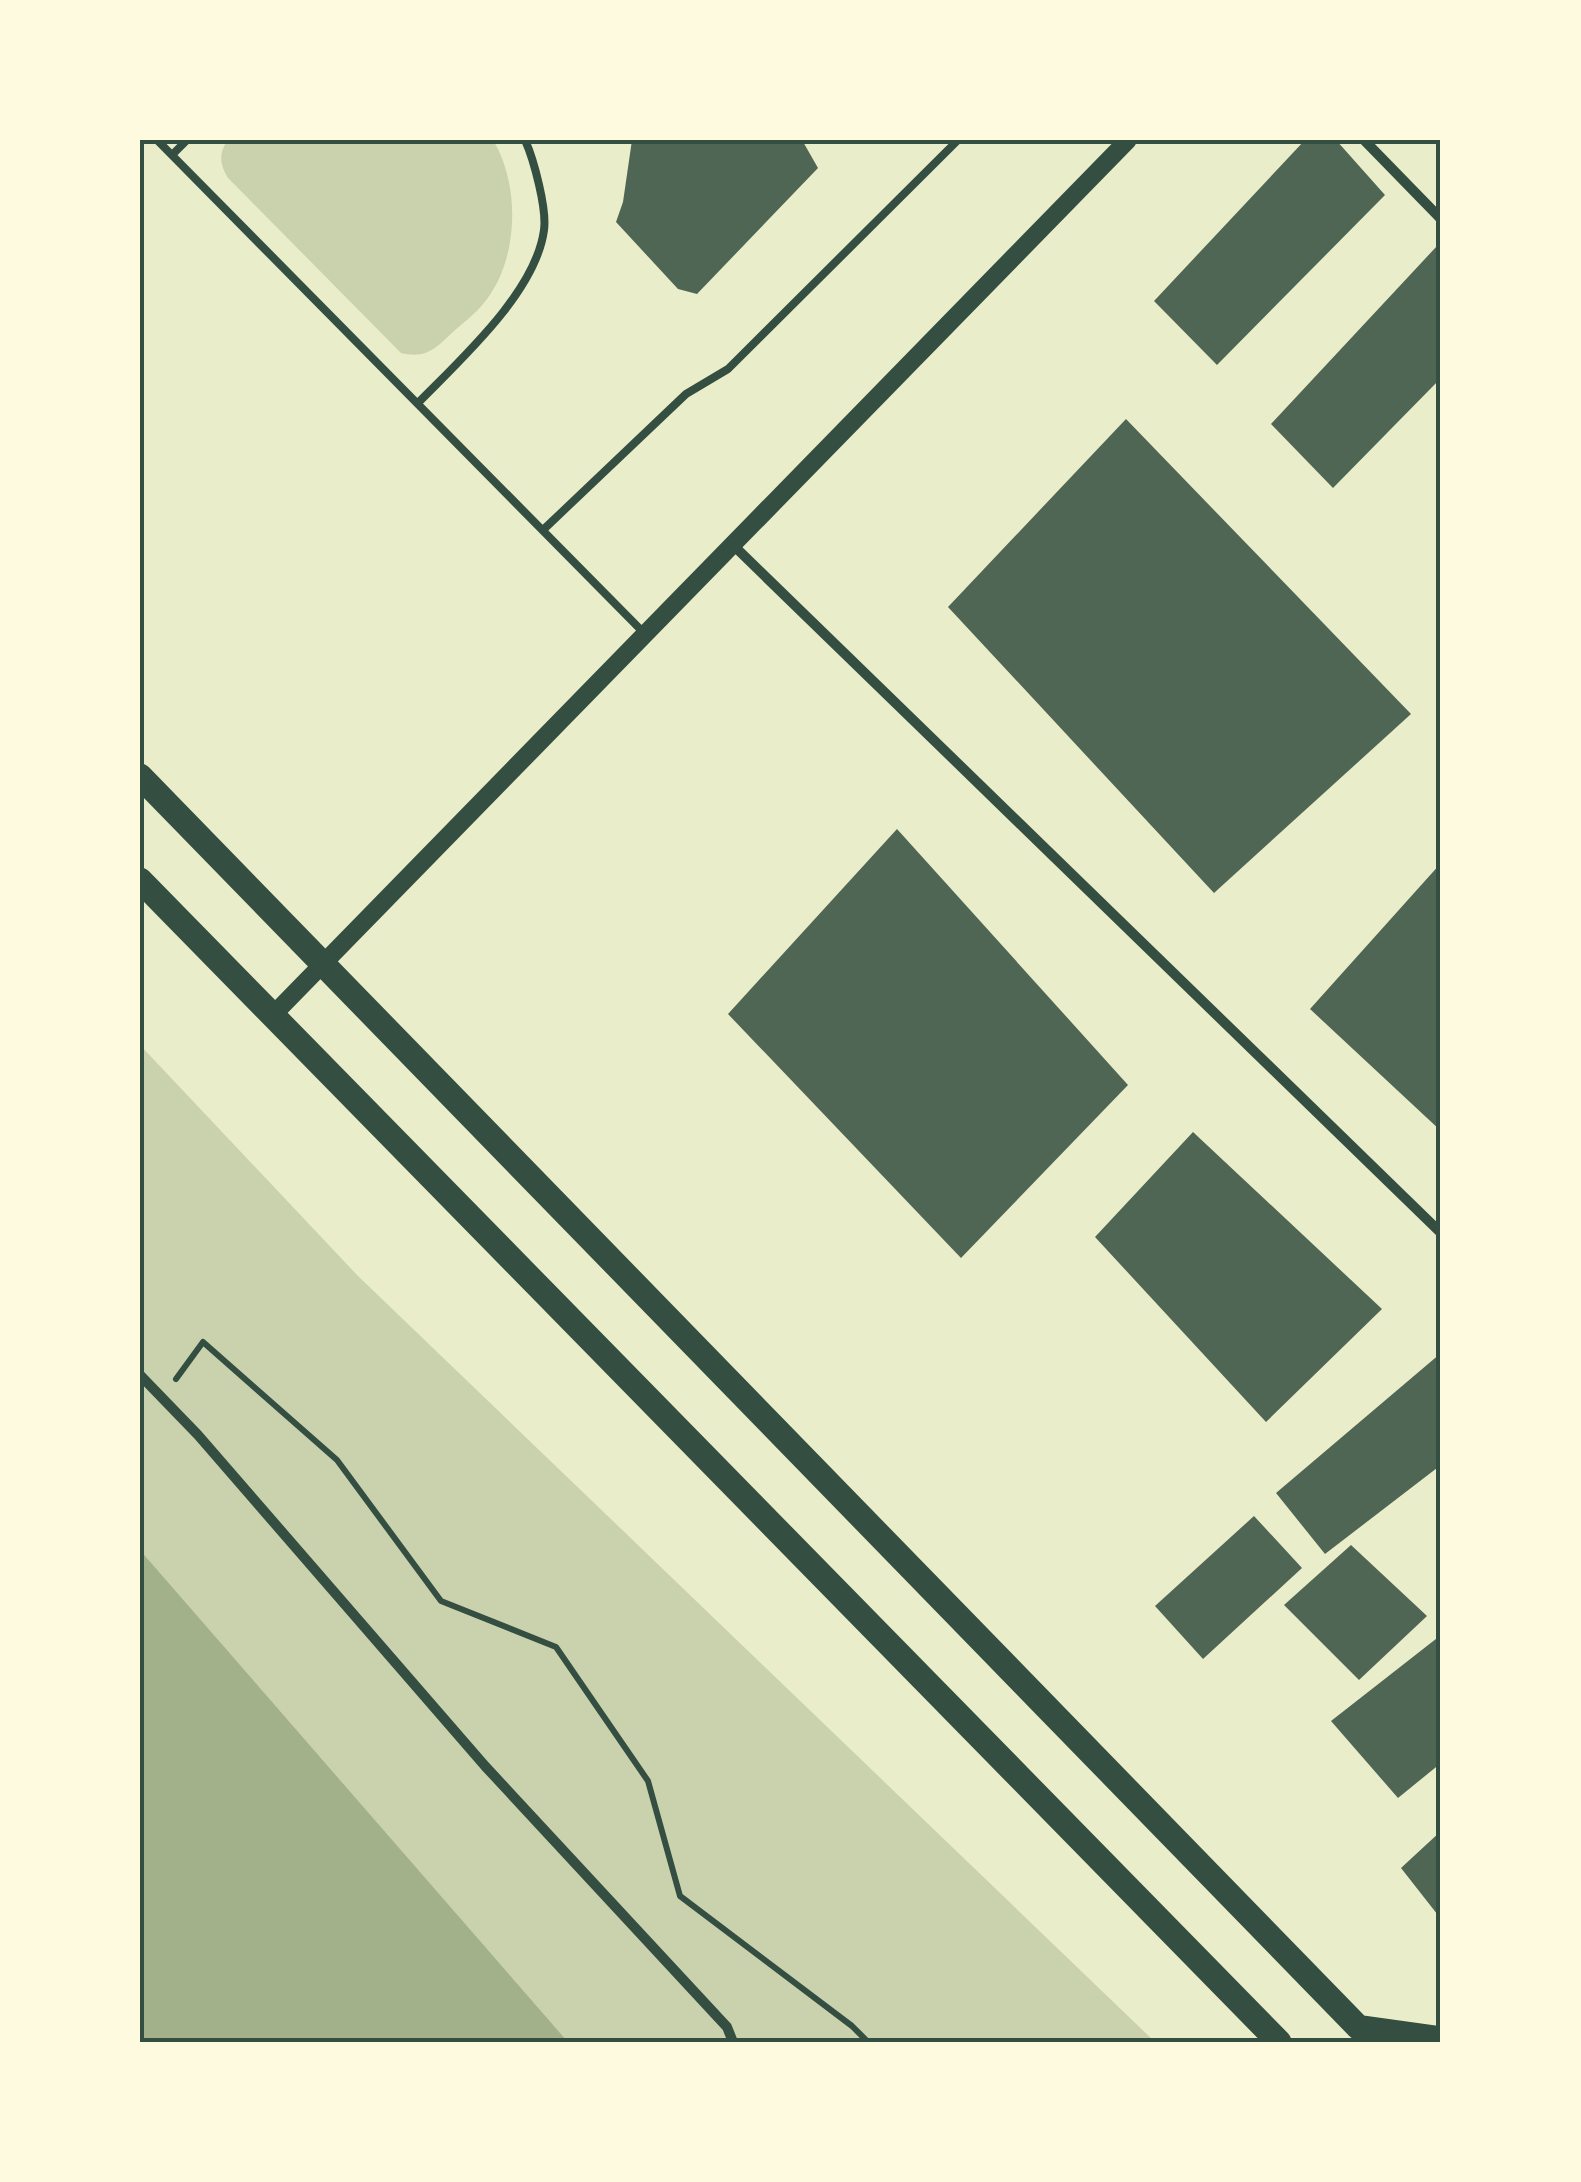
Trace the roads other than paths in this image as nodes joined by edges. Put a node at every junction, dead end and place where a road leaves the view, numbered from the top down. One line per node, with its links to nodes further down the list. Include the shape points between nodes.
1 (157, 140): 7 (lane)
2 (187, 140): 7 (lane)
3 (525, 140): 9 (lane, via 545,230 524,287)
4 (958, 140): 10 (lane, via 728,368 686,394)
5 (1128, 140): 11 (street)
6 (1364, 140): 8 (street)
7 (172, 155): 9 (lane)
8 (1441, 219)
9 (418, 404): 10 (lane)
10 (543, 530): 12 (lane)
11 (732, 544): 12 (street); 17 (street)
12 (645, 634): 15 (street)
13 (140, 776): 15 (main road)
14 (140, 880): 16 (main road)
15 (322, 966): 16 (street); 19 (main road)
16 (270, 1016): 22 (main road)
17 (1441, 1233)
18 (140, 1375): 21 (street, via 484,1766 727,2027)
19 (1358, 2027): 20 (main road); 23 (main road)
20 (1441, 2039)
21 (733, 2042)
22 (1279, 2042)
23 (1380, 2042)

